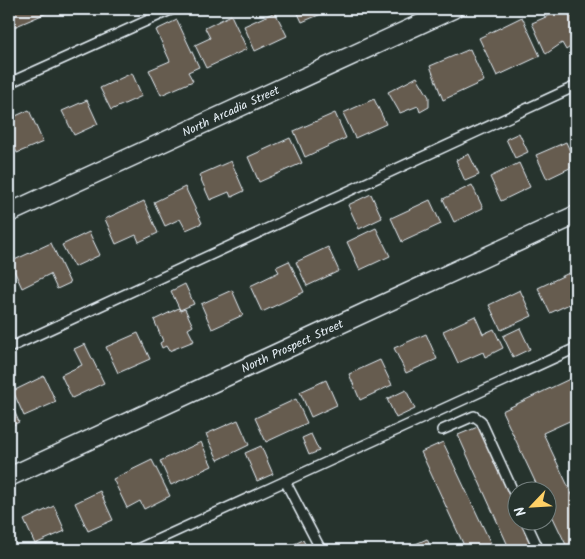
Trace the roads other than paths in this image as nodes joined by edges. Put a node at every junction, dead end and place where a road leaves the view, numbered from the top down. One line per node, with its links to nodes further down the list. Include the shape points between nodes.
1 (173, 9): 3 (lane)
2 (452, 9): 5 (street, North Arcadia Street)
3 (9, 84)
4 (576, 86): 7 (lane)
5 (9, 213)
6 (576, 215): 10 (street, North Prospect Street)
7 (9, 348)
8 (576, 348): 11 (lane)
9 (442, 430): 12 (lane, via 474,416 481,421)
10 (9, 477)
11 (285, 481): 14 (lane); 15 (lane)
12 (509, 482)
13 (531, 532): 16 (lane)
14 (135, 550)
15 (321, 550)
16 (539, 550)

